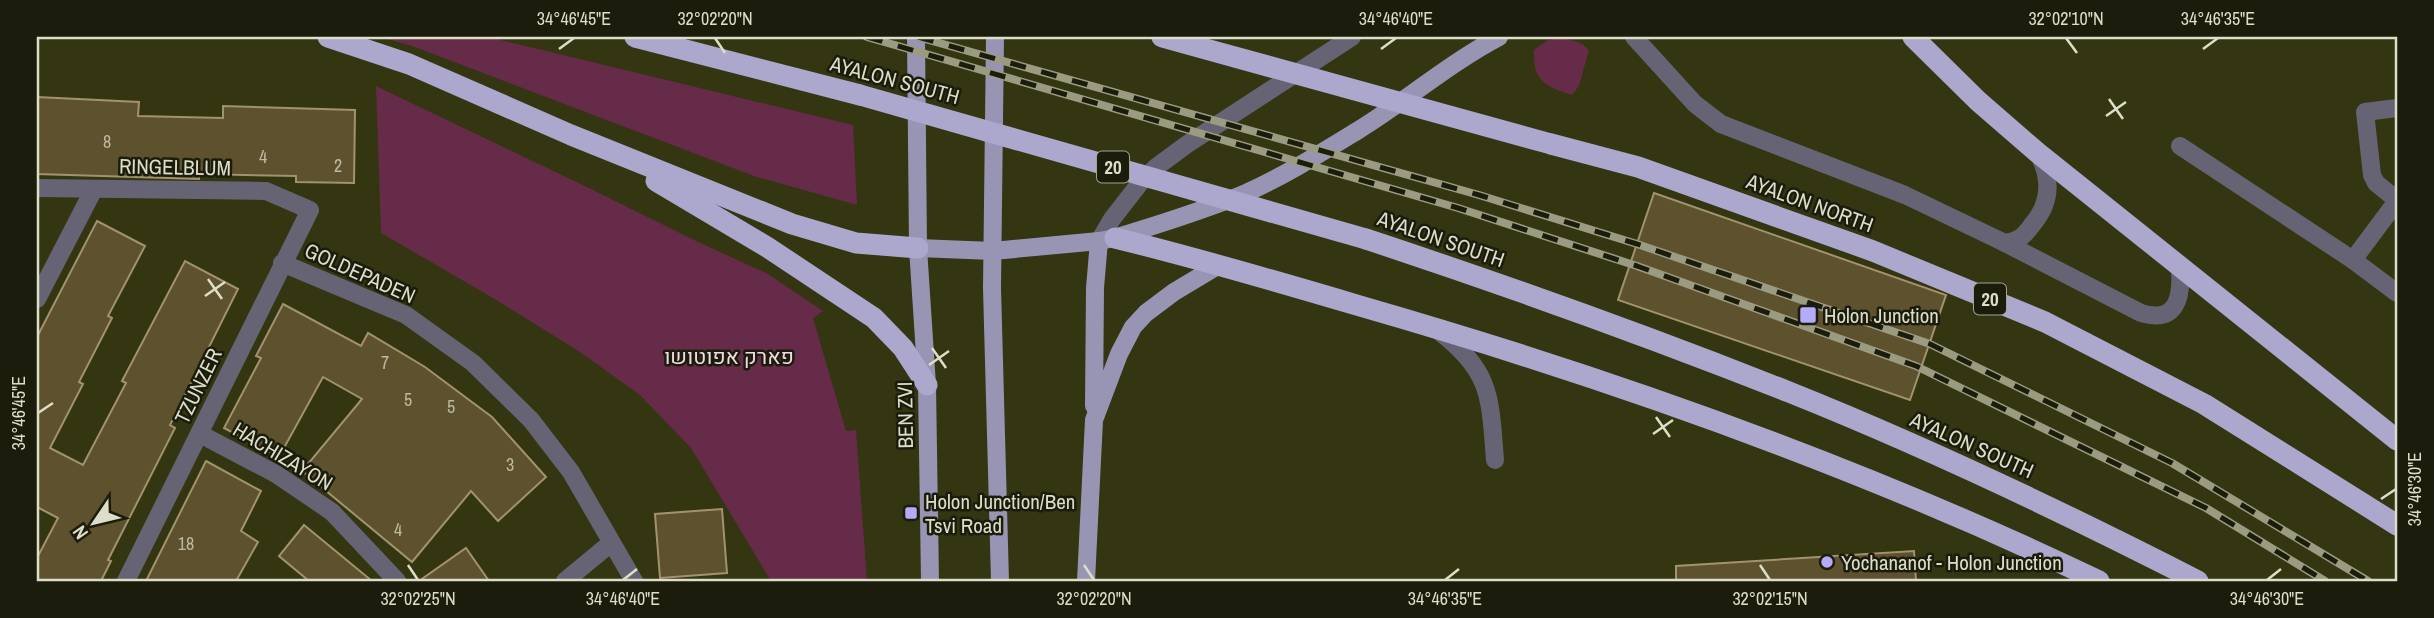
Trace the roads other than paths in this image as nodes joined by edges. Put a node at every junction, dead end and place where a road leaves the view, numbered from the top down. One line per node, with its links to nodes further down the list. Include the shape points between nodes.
1 (328, 37): 12 (highway, via 409,64)
2 (635, 37): 45 (highway, AYALON SOUTH / 20, bridge, via 860,95 1441,264 1801,397 2078,521)
3 (916, 37): 21 (main road, BEN ZVI)
4 (995, 37): 22 (main road)
5 (1162, 37): 35 (highway, AYALON NORTH / 20, bridge, via 1638,167 1860,246 2045,322 2204,404)
6 (1352, 37): 19 (street, via 1155,168 1112,219)
7 (1499, 37): 19 (main road, via 1299,166 1215,205)
8 (1634, 37): 20 (street, via 1695,104 1721,124 1905,195)
9 (1913, 37): 10 (highway)
10 (1925, 45): 14 (highway, via 1978,101)
11 (2397, 108): 17 (street, via 2365,112 2372,175)
12 (571, 135): 21 (highway, via 792,224 856,243); 30 (highway, via 755,240 874,318 904,348)
13 (2180, 146): 23 (street)
14 (2038, 153): 20 (street, via 2048,190 2044,211 2021,239); 26 (highway)
15 (37, 188): 16 (street, RINGELBLUM)
16 (94, 189): 18 (street, RINGELBLUM, via 266,191); 28 (street)
17 (2397, 200): 23 (street)
18 (310, 210): 24 (street, TZUNZER)
19 (1107, 240): 22 (main road); 25 (highway); 31 (main road, via 1095,288)
20 (2005, 243): 26 (street, via 2152,316 2169,311 2180,298)
21 (918, 248): 22 (main road); 30 (main road, BEN ZVI)
22 (993, 251): 42 (main road)
23 (2353, 260): 27 (street)
24 (282, 263): 32 (street, TZUNZER); 36 (street, GOLDEPADEN, via 406,315 473,363 531,420 571,472)
25 (1219, 265): 29 (highway); 31 (main road, via 1174,292 1133,327)
26 (2180, 269): 33 (highway)
27 (2397, 293)
28 (37, 299)
29 (1434, 327): 34 (street, via 1464,352 1482,376 1490,402); 44 (highway, via 1659,399 1834,464)
30 (928, 385): 41 (main road, BEN ZVI)
31 (1094, 420): 43 (main road)
32 (200, 434): 37 (street, TZUNZER); 38 (street, HACHIZAYON, via 276,474 332,512)
33 (2397, 440)
34 (1495, 460)
35 (2397, 525)
36 (611, 543): 39 (street); 40 (street, GOLDEPADEN)
37 (125, 581)
38 (397, 581)
39 (565, 581)
40 (634, 581)
41 (930, 581)
42 (1000, 581)
43 (1086, 581)
44 (2099, 581)
45 (2198, 581)

